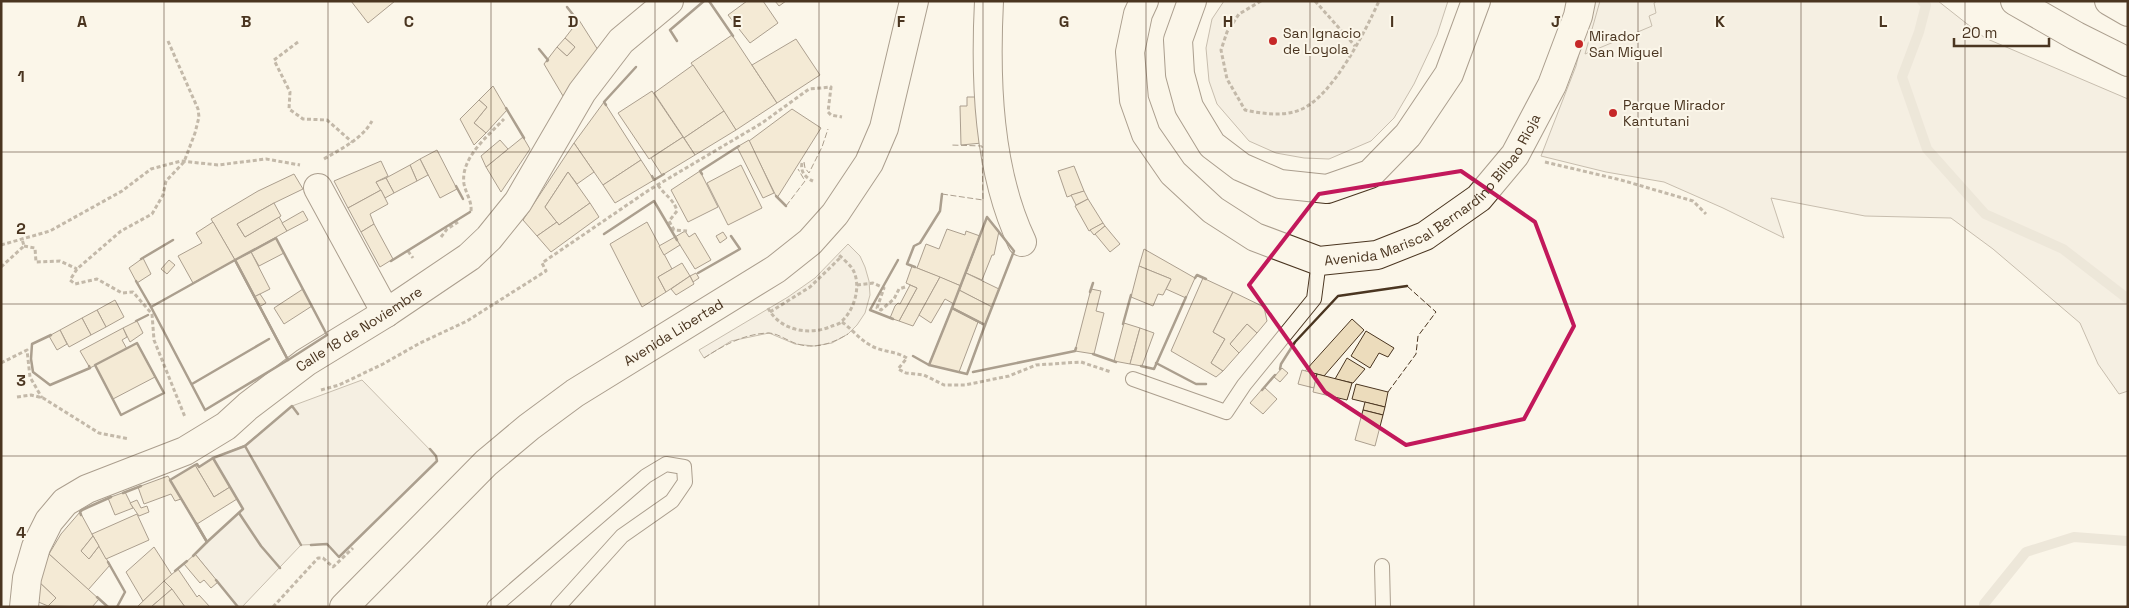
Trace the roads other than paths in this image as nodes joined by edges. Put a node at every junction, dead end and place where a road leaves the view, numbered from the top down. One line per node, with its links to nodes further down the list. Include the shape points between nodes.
1 (669, 1): 15 (main road, Calle 18 de Noviembre, via 621,41 582,92 518,202 489,238 469,257)
2 (914, 1): 19 (main road, Avenida Libertad, via 884,128 869,163 818,234 754,284 575,393 528,427 486,462)
3 (989, 1): 13 (main road, via 990,93 995,144 1006,204)
4 (1144, 1): 14 (main road, Avenida Mariscal Bernardino Bilbao Rioja, via 1130,52 1134,100 1146,134 1173,173 1213,210 1255,237)
5 (1192, 1): 6 (main road, via 1178,40 1180,74 1189,107 1212,145 1241,167 1280,184 1327,189 1370,174 1408,135 1449,74)
6 (1476, 1)
7 (1581, 1): 14 (main road, Avenida Mariscal Bernardino Bilbao Rioja, via 1552,85 1514,155 1479,198 1426,236 1377,255)
8 (2015, 1): 11 (main road)
9 (2109, 1): 10 (main road)
10 (2128, 12)
11 (2128, 62)
12 (312, 179): 15 (main road)
13 (1022, 242)
14 (1319, 261): 16 (lane, via 1314,299 1226,412)
15 (386, 313): 18 (main road, Calle 18 de Noviembre, via 306,362 226,426 184,451 87,489 64,502 49,520 36,547 27,578)
16 (1133, 380)
17 (1382, 566): 22 (lane)
18 (24, 607)
19 (344, 607)
20 (494, 607): 21 (lane, via 646,476 666,464 684,467 685,482 672,501 622,536)
21 (558, 607)
22 (1383, 607)

